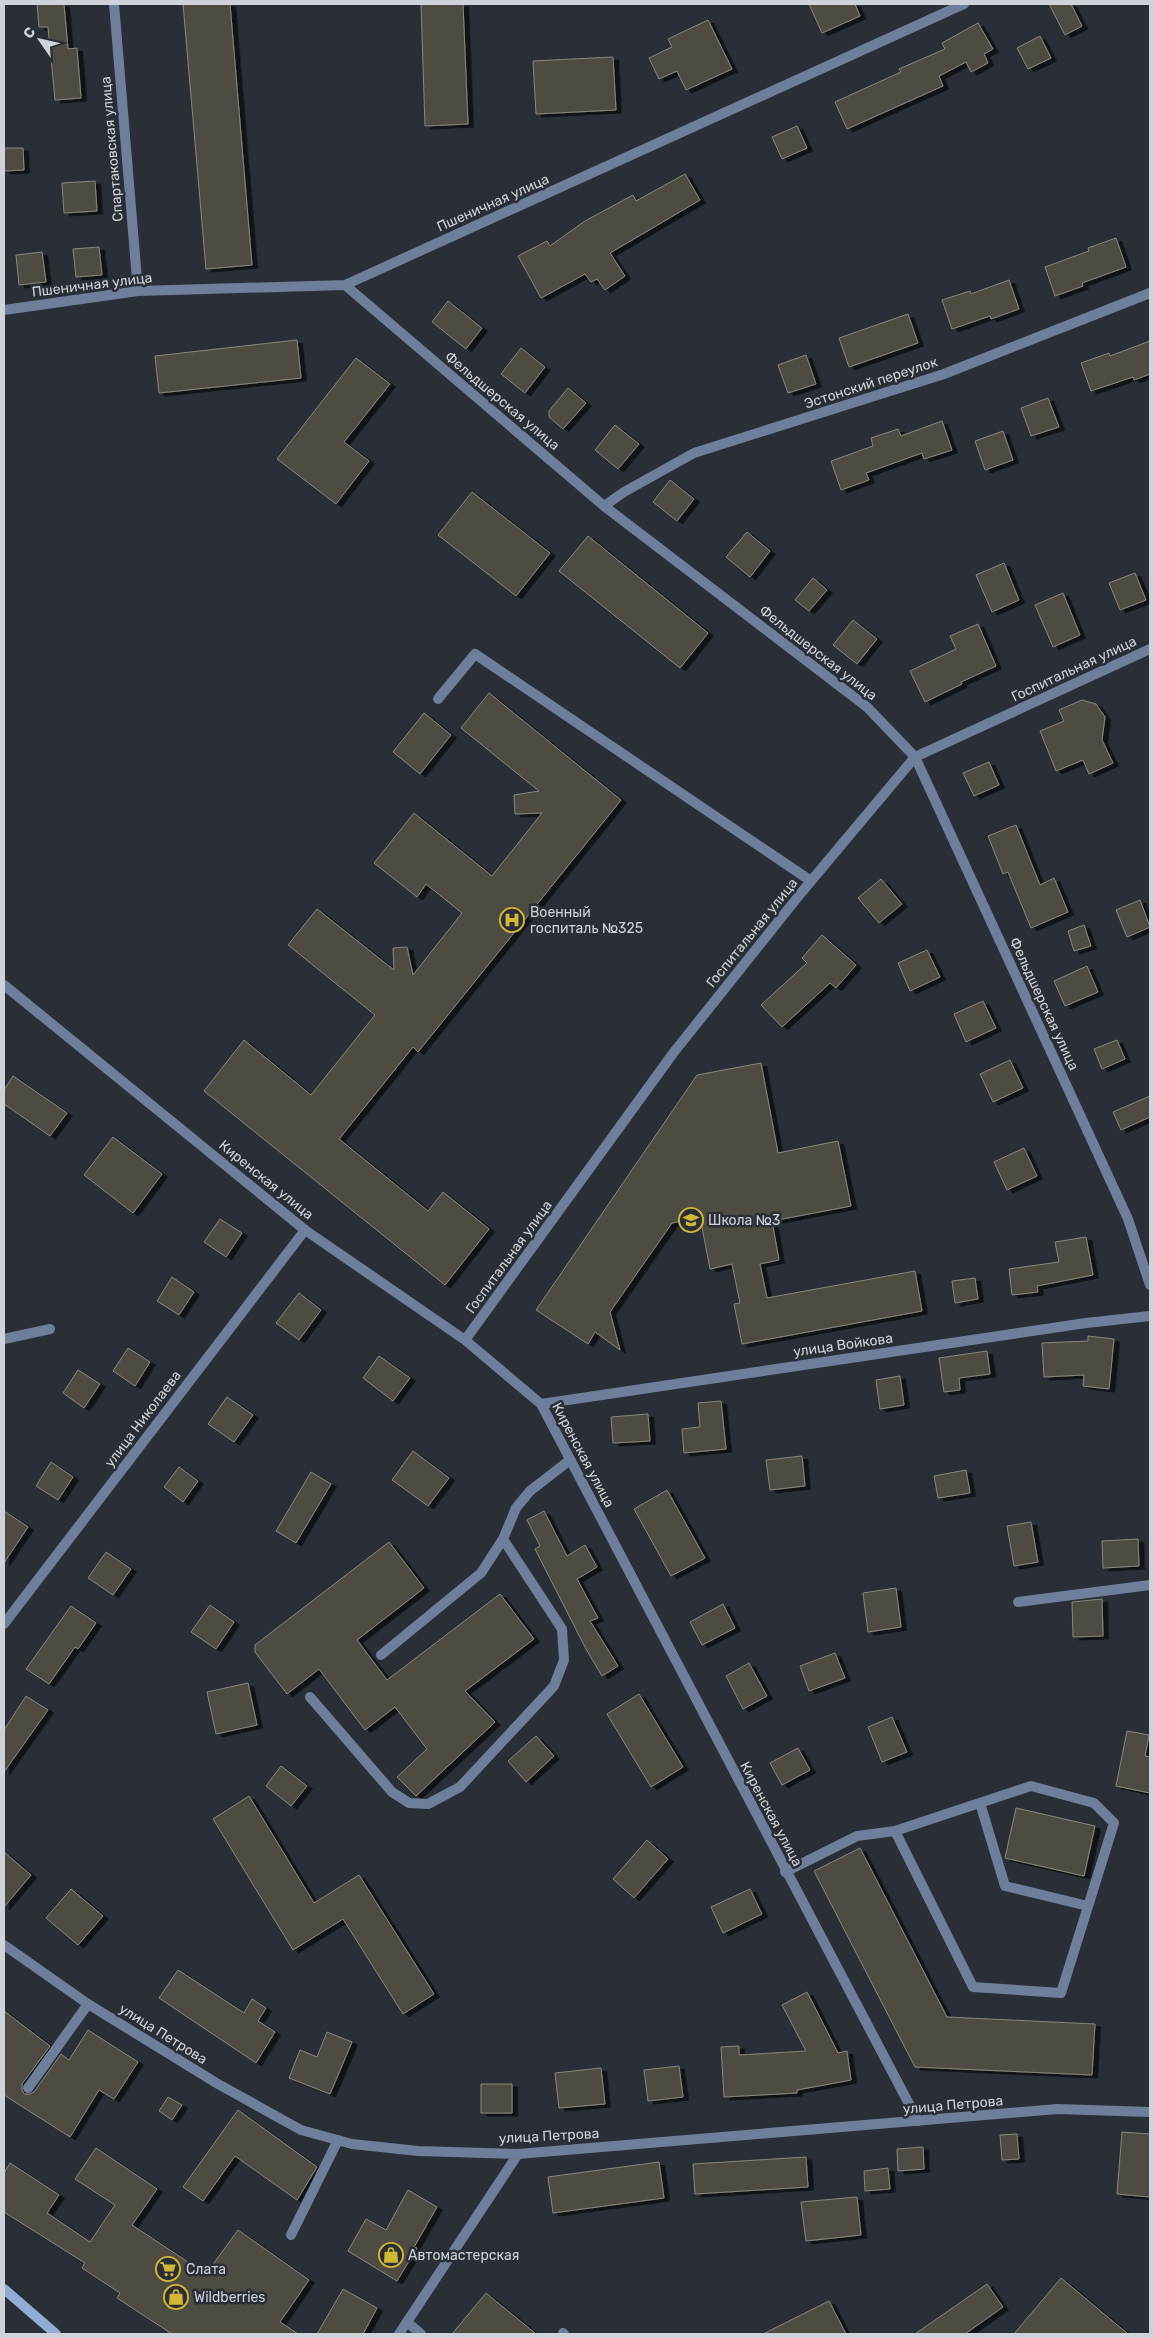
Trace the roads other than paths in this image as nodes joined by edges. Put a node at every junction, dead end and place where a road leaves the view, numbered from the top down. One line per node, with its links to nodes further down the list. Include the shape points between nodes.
1 (114, 4): 4 (street, Спартаковская улица)
2 (964, 4): 3 (street, Пшеничная улица)
3 (345, 285): 4 (street, Пшеничная улица); 7 (street, Фельдшерская улица)
4 (138, 291): 6 (street, Пшеничная улица)
5 (1150, 293): 7 (street, Эстонский переулок, via 944,374 694,453)
6 (4, 310)
7 (604, 506): 10 (street, Фельдшерская улица, via 867,707)
8 (1150, 650): 10 (street, Госпитальная улица)
9 (438, 699): 11 (street, via 476,654)
10 (915, 757): 11 (street, Госпитальная улица); 14 (street, Фельдшерская улица, via 1128,1219)
11 (811, 881): 18 (street, Госпитальная улица, via 674,1052)
12 (4, 985): 13 (street, Киренская улица)
13 (305, 1230): 18 (street, Киренская улица); 24 (street, улица Николаева)
14 (1150, 1285)
15 (1150, 1316): 19 (street, улица Войкова)
16 (50, 1329): 17 (street)
17 (4, 1339)
18 (465, 1340): 19 (street, Киренская улица)
19 (541, 1404): 20 (street, Киренская улица)
20 (570, 1460): 21 (street, via 530,1491 516,1508); 29 (street, Киренская улица)
21 (503, 1539): 25 (street, via 481,1573); 26 (street, via 562,1629 564,1660 554,1686 460,1787 428,1804 409,1803 392,1792)
22 (1150, 1585): 23 (street)
23 (1018, 1602)
24 (4, 1624)
25 (381, 1655)
26 (310, 1698)
27 (980, 1803): 28 (street); 30 (street, via 1005,1886); 30 (street, via 1031,1786 1094,1803 1114,1823)
28 (896, 1831): 29 (street, via 857,1836); 30 (street, via 973,1986 1061,1993)
29 (786, 1872): 35 (street, Киренская улица)
30 (1088, 1906)
31 (4, 1945): 32 (street, улица Петрова)
32 (88, 2004): 33 (street); 36 (street, улица Петрова, via 300,2130)
33 (28, 2088)
34 (1150, 2112): 35 (street, улица Петрова, via 1057,2110)
35 (918, 2122): 37 (street, улица Петрова)
36 (338, 2140): 37 (street, улица Петрова, via 418,2151); 38 (street)
37 (518, 2154): 40 (street)
38 (291, 2234)
39 (4, 2289): 41 (main road)
40 (406, 2322): 42 (street); 43 (street)
41 (56, 2334)
42 (399, 2334)
43 (421, 2334)

